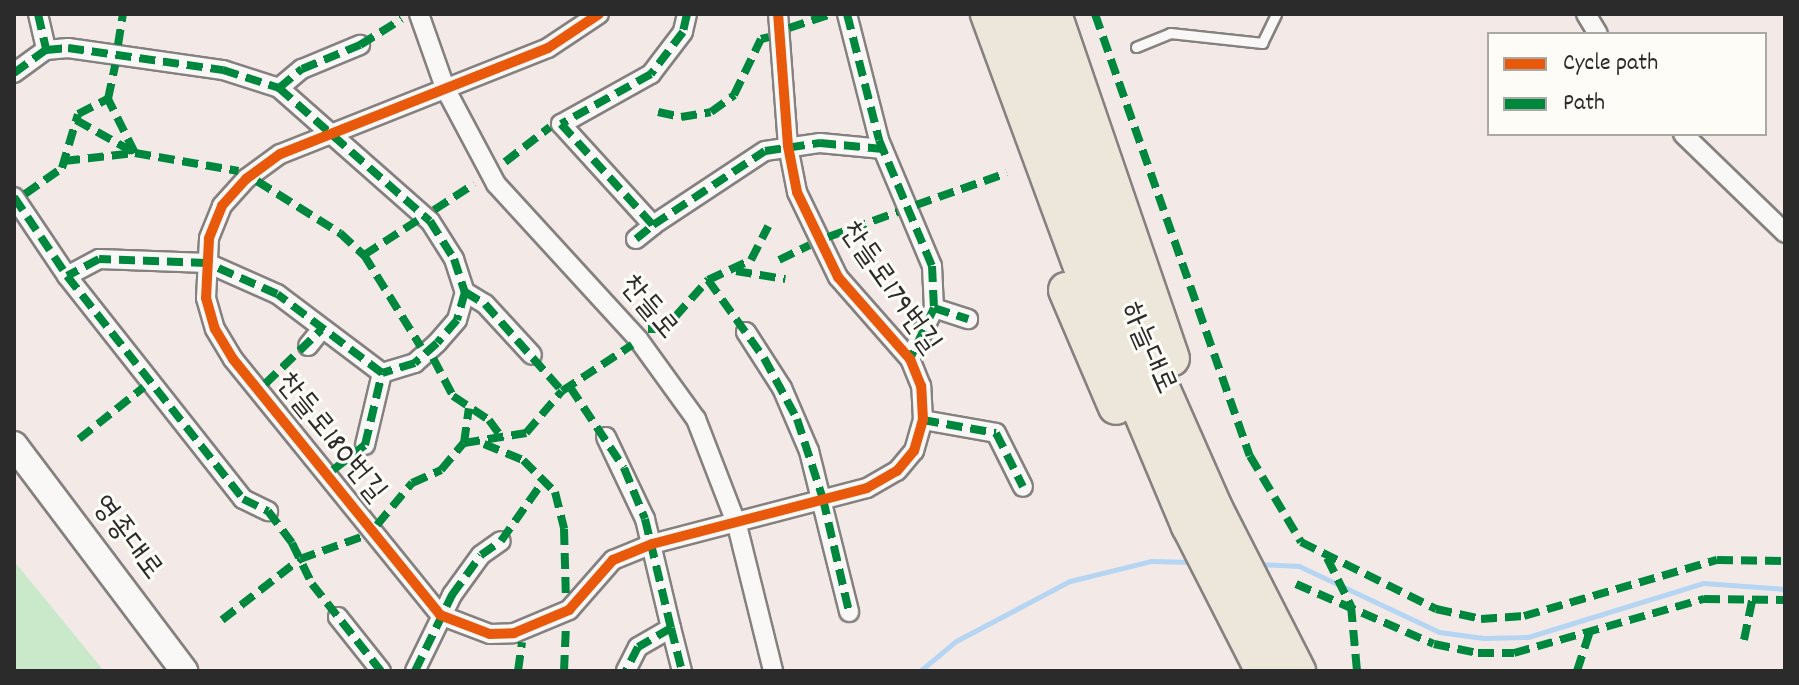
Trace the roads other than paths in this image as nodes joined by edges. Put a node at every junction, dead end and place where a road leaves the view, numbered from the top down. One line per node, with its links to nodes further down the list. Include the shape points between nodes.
1 (38, 14): 16 (street)
2 (419, 14): 19 (street, 찬들로)
3 (599, 14): 19 (street, via 548,48)
4 (687, 14): 25 (street, via 683,32 651,74 556,126)
5 (778, 14): 22 (street, 찬들로179번길)
6 (847, 14): 23 (street)
7 (970, 14): 45 (highway, via 1089,354)
8 (988, 14): 45 (highway, 하늘대로, via 1090,291)
9 (1023, 14): 45 (highway, 하늘대로)
10 (1054, 14): 45 (highway, via 1158,320)
11 (1276, 14): 15 (lane, via 1262,43 1170,33)
12 (1586, 14): 13 (street)
13 (1597, 32)
14 (360, 45): 18 (street, via 302,69)
15 (1136, 47)
16 (46, 50): 17 (street); 18 (street, via 68,48 223,70)
17 (14, 73)
18 (279, 88): 20 (street)
19 (445, 88): 20 (street, 찬들로180번길); 47 (street, 찬들로, via 496,184 638,339 696,419)
20 (327, 135): 28 (street, 찬들로180번길, via 280,154 246,179 222,206 209,239); 30 (street, via 430,221 454,259)
21 (1685, 136): 26 (street)
22 (788, 146): 23 (street, via 820,143); 25 (street, via 735,166); 37 (street, 찬들로179번길, via 797,192 817,241 863,309)
23 (883, 149): 31 (street, via 932,266)
24 (14, 197): 29 (street)
25 (653, 225): 27 (street)
26 (1785, 233)
27 (636, 239)
28 (207, 263): 29 (street, via 99,259); 33 (street, via 277,294); 52 (street, 찬들로180번길, via 206,298 215,329 233,359)
29 (67, 276): 46 (street, via 243,499)
30 (465, 292): 36 (street, via 485,304); 38 (street, via 457,320 437,343 415,363)
31 (934, 308): 32 (street); 37 (street)
32 (968, 319)
33 (321, 330): 35 (street); 38 (street)
34 (746, 332): 44 (street, via 797,419)
35 (308, 346)
36 (532, 355)
37 (910, 359): 39 (street, 찬들로179번길, via 921,386)
38 (382, 373): 42 (street)
39 (923, 420): 43 (street, via 996,433); 44 (street, 찬들로179번길, via 914,451 897,471 867,488)
40 (606, 437): 49 (street, via 624,468)
41 (14, 445): 55 (street, 영종대로)
42 (365, 445)
43 (1023, 487)
44 (823, 499): 47 (street, 찬들로179번길); 51 (street)
45 (1200, 509): 50 (highway); 50 (highway)
46 (268, 511)
47 (737, 525): 49 (street); 60 (street, 찬들로)
48 (501, 541): 52 (street, via 481,555)
49 (652, 544): 52 (street, via 613,560 569,610 545,623 490,634); 54 (street)
50 (1242, 602): 61 (highway); 62 (highway)
51 (849, 612)
52 (440, 615): 57 (street)
53 (338, 617): 56 (street)
54 (671, 628): 58 (street, via 638,647); 59 (street)
55 (184, 671)
56 (381, 671)
57 (415, 671)
58 (626, 671)
59 (682, 671)
60 (773, 671)
61 (1263, 671)
62 (1298, 671)

